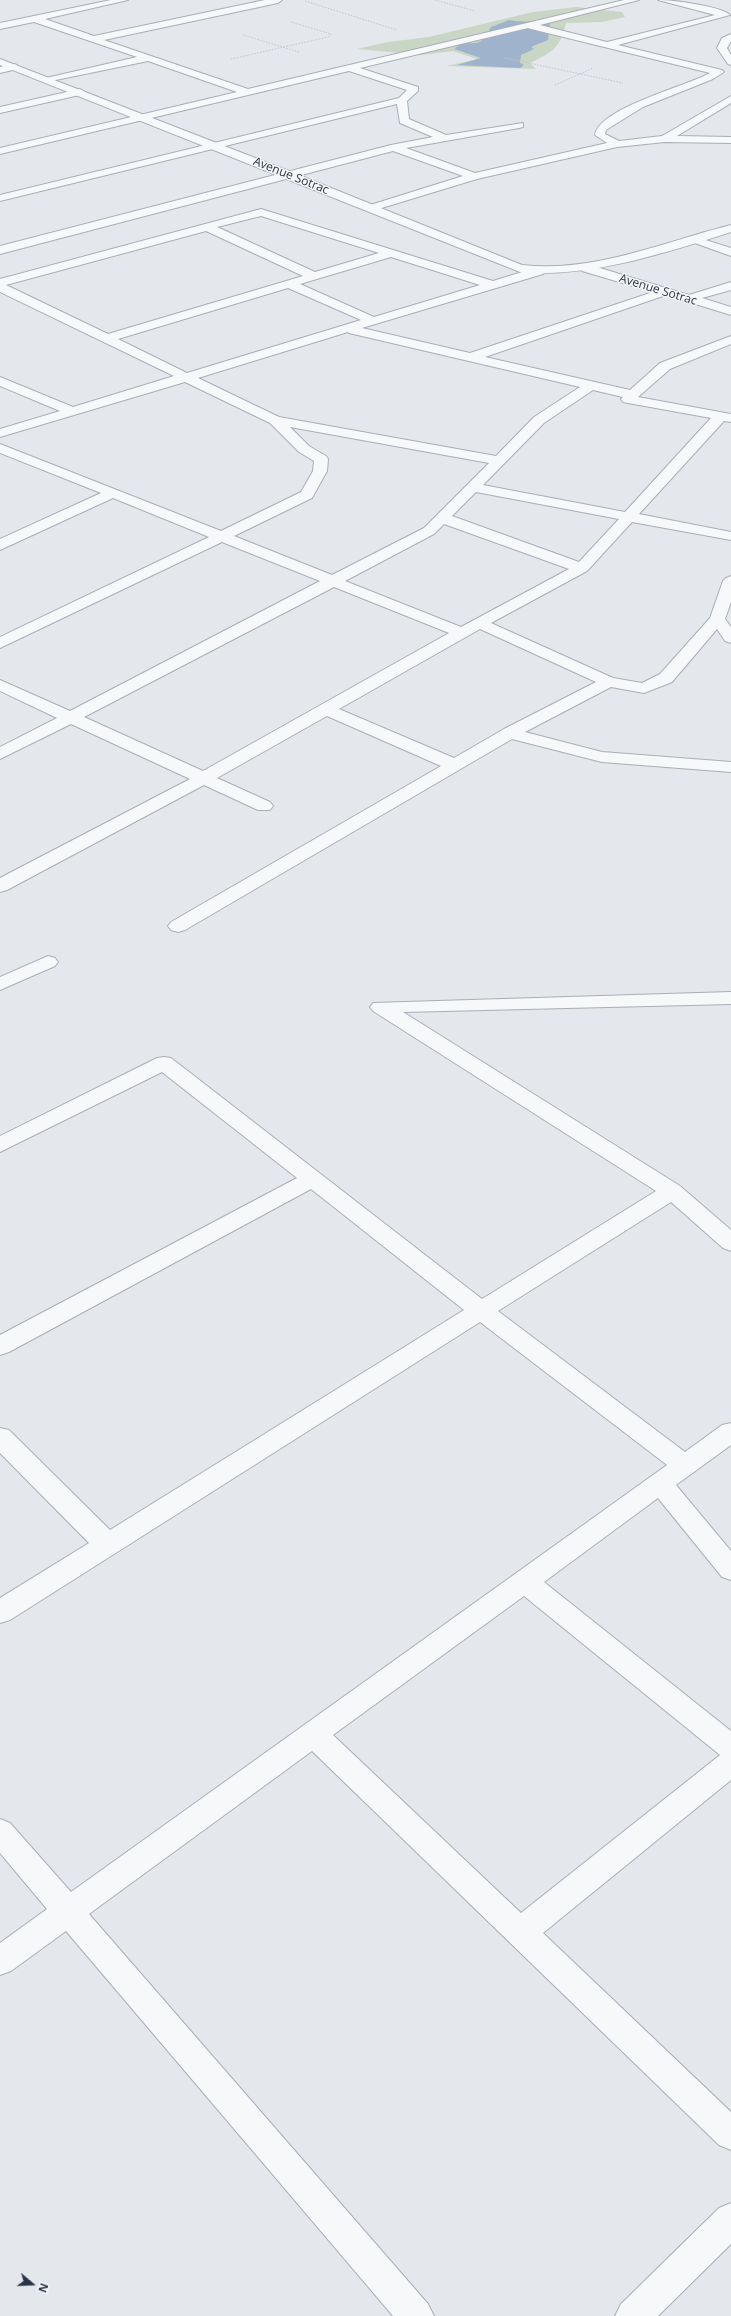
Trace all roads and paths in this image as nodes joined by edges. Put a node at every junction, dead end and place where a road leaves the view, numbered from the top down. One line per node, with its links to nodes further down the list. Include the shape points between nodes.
1 (120, 0): 10 (street)
2 (278, 0): 7 (street)
3 (302, 0): 15 (path)
4 (635, 0): 11 (street)
5 (662, 0): 8 (street)
6 (226, 2): 7 (street)
7 (245, 8): 9 (street); 17 (path, via 331,34)
8 (728, 15): 16 (street)
9 (191, 18): 14 (street); 17 (path)
10 (35, 19): 12 (street); 14 (street)
11 (526, 25): 15 (street); 16 (street)
12 (0, 26)
13 (731, 37): 21 (street, via 725,40 722,48)
14 (93, 39): 18 (street)
15 (445, 45): 24 (street)
16 (606, 45): 27 (street)
17 (285, 48): 24 (path); 25 (path)
18 (148, 58): 25 (street); 28 (street)
19 (505, 58): 31 (path)
20 (0, 62): 23 (street, Avenue Sotrac)
21 (731, 62)
22 (731, 66): 27 (street)
23 (14, 67): 26 (street); 28 (street, Avenue Sotrac)
24 (349, 68): 30 (street); 33 (street, via 414,89)
25 (180, 69): 30 (street)
26 (0, 70)
27 (718, 76): 31 (street)
28 (49, 80): 29 (street, Avenue Sotrac)
29 (80, 92): 34 (street); 35 (street, Avenue Sotrac)
30 (247, 92): 35 (street)
31 (671, 93): 41 (street, via 636,107 601,129 600,135)
32 (731, 99): 38 (street)
33 (402, 100): 37 (street, via 404,121); 40 (street)
34 (0, 110)
35 (144, 117): 40 (street, Avenue Sotrac); 43 (street)
36 (519, 125): 37 (street)
37 (445, 138): 42 (street)
38 (665, 139): 39 (street); 41 (street)
39 (731, 140)
40 (213, 144): 44 (street, Avenue Sotrac); 46 (street)
41 (617, 144): 45 (street)
42 (395, 147): 44 (street); 45 (street)
43 (0, 152)
44 (290, 175): 47 (street, Avenue Sotrac); 52 (street)
45 (474, 176): 47 (street)
46 (0, 198)
47 (371, 208): 58 (street, Avenue Sotrac, via 507,264)
48 (207, 227): 55 (street, via 261,212); 56 (street); 59 (street)
49 (731, 228): 51 (street, Avenue Sotrac)
50 (0, 236): 52 (street)
51 (696, 240): 54 (street); 57 (street, Avenue Sotrac)
52 (20, 245): 53 (street); 56 (street)
53 (0, 250)
54 (731, 252)
55 (391, 253): 59 (street); 62 (street)
56 (65, 266): 60 (street)
57 (586, 268): 58 (street, Avenue Sotrac); 65 (street, Avenue Sotrac)
58 (540, 271): 62 (street)
59 (313, 276): 61 (street)
60 (0, 283)
61 (290, 284): 68 (street); 70 (street)
62 (493, 285): 68 (street)
63 (731, 286): 66 (street)
64 (0, 287): 70 (street)
65 (664, 292): 66 (street, Avenue Sotrac); 72 (street)
66 (687, 299): 67 (street, Avenue Sotrac)
67 (731, 312)
68 (373, 321): 69 (street)
69 (347, 328): 72 (street); 73 (street)
70 (106, 339): 73 (street)
71 (731, 340): 76 (street, via 665,366)
72 (470, 358): 75 (street)
73 (185, 377): 77 (street); 79 (street)
74 (0, 381): 77 (street)
75 (590, 386): 76 (street); 82 (street, via 539,420)
76 (632, 395): 78 (street, via 628,399)
77 (72, 411): 80 (street)
78 (726, 417): 86 (street)
79 (275, 420): 82 (street); 88 (street, via 304,449 321,459 320,471 307,495)
80 (0, 432)
81 (0, 448): 84 (street)
82 (497, 460): 83 (street)
83 (472, 487): 85 (street); 86 (street)
84 (112, 493): 88 (street); 89 (street)
85 (442, 518): 90 (street); 91 (street, via 429,531)
86 (629, 518): 87 (street); 90 (street)
87 (731, 536)
88 (222, 537): 91 (street); 97 (street)
89 (0, 545)
90 (582, 568): 94 (street)
91 (333, 581): 95 (street); 101 (street)
92 (731, 581): 93 (street)
93 (717, 619): 96 (street); 98 (street, via 666,678 657,684 644,688)
94 (479, 623): 95 (street); 98 (street)
95 (463, 633): 100 (street)
96 (731, 638)
97 (0, 643)
98 (609, 682): 102 (street)
99 (0, 686): 101 (street)
100 (326, 709): 104 (street); 106 (street)
101 (68, 718): 103 (street); 106 (street)
102 (510, 733): 104 (street); 105 (street, via 602,757)
103 (0, 754)
104 (454, 765): 109 (street)
105 (731, 767)
106 (204, 778): 107 (street); 108 (street)
107 (264, 806)
108 (0, 886)
109 (178, 926)
110 (48, 962): 111 (street)
111 (0, 984)
112 (731, 998): 115 (street, via 380,1007)
113 (0, 1145): 114 (street, via 164,1063)
114 (312, 1179): 117 (street); 118 (street)
115 (672, 1191): 116 (street); 117 (street)
116 (731, 1243)
117 (481, 1311): 121 (street); 123 (street)
118 (0, 1346)
119 (731, 1432): 121 (street)
120 (0, 1437): 123 (street)
121 (685, 1465): 122 (street)
122 (660, 1483): 124 (street); 125 (street)
123 (108, 1545): 126 (street)
124 (731, 1570)
125 (524, 1581): 127 (street); 128 (street)
126 (0, 1612)
127 (313, 1734): 131 (street); 132 (street)
128 (731, 1748)
129 (731, 1763): 132 (street)
130 (0, 1832): 131 (street)
131 (67, 1911): 133 (street); 136 (street)
132 (520, 1932): 134 (street)
133 (0, 1961)
134 (731, 2134)
135 (731, 2220): 137 (street)
136 (416, 2316)
137 (633, 2316)

